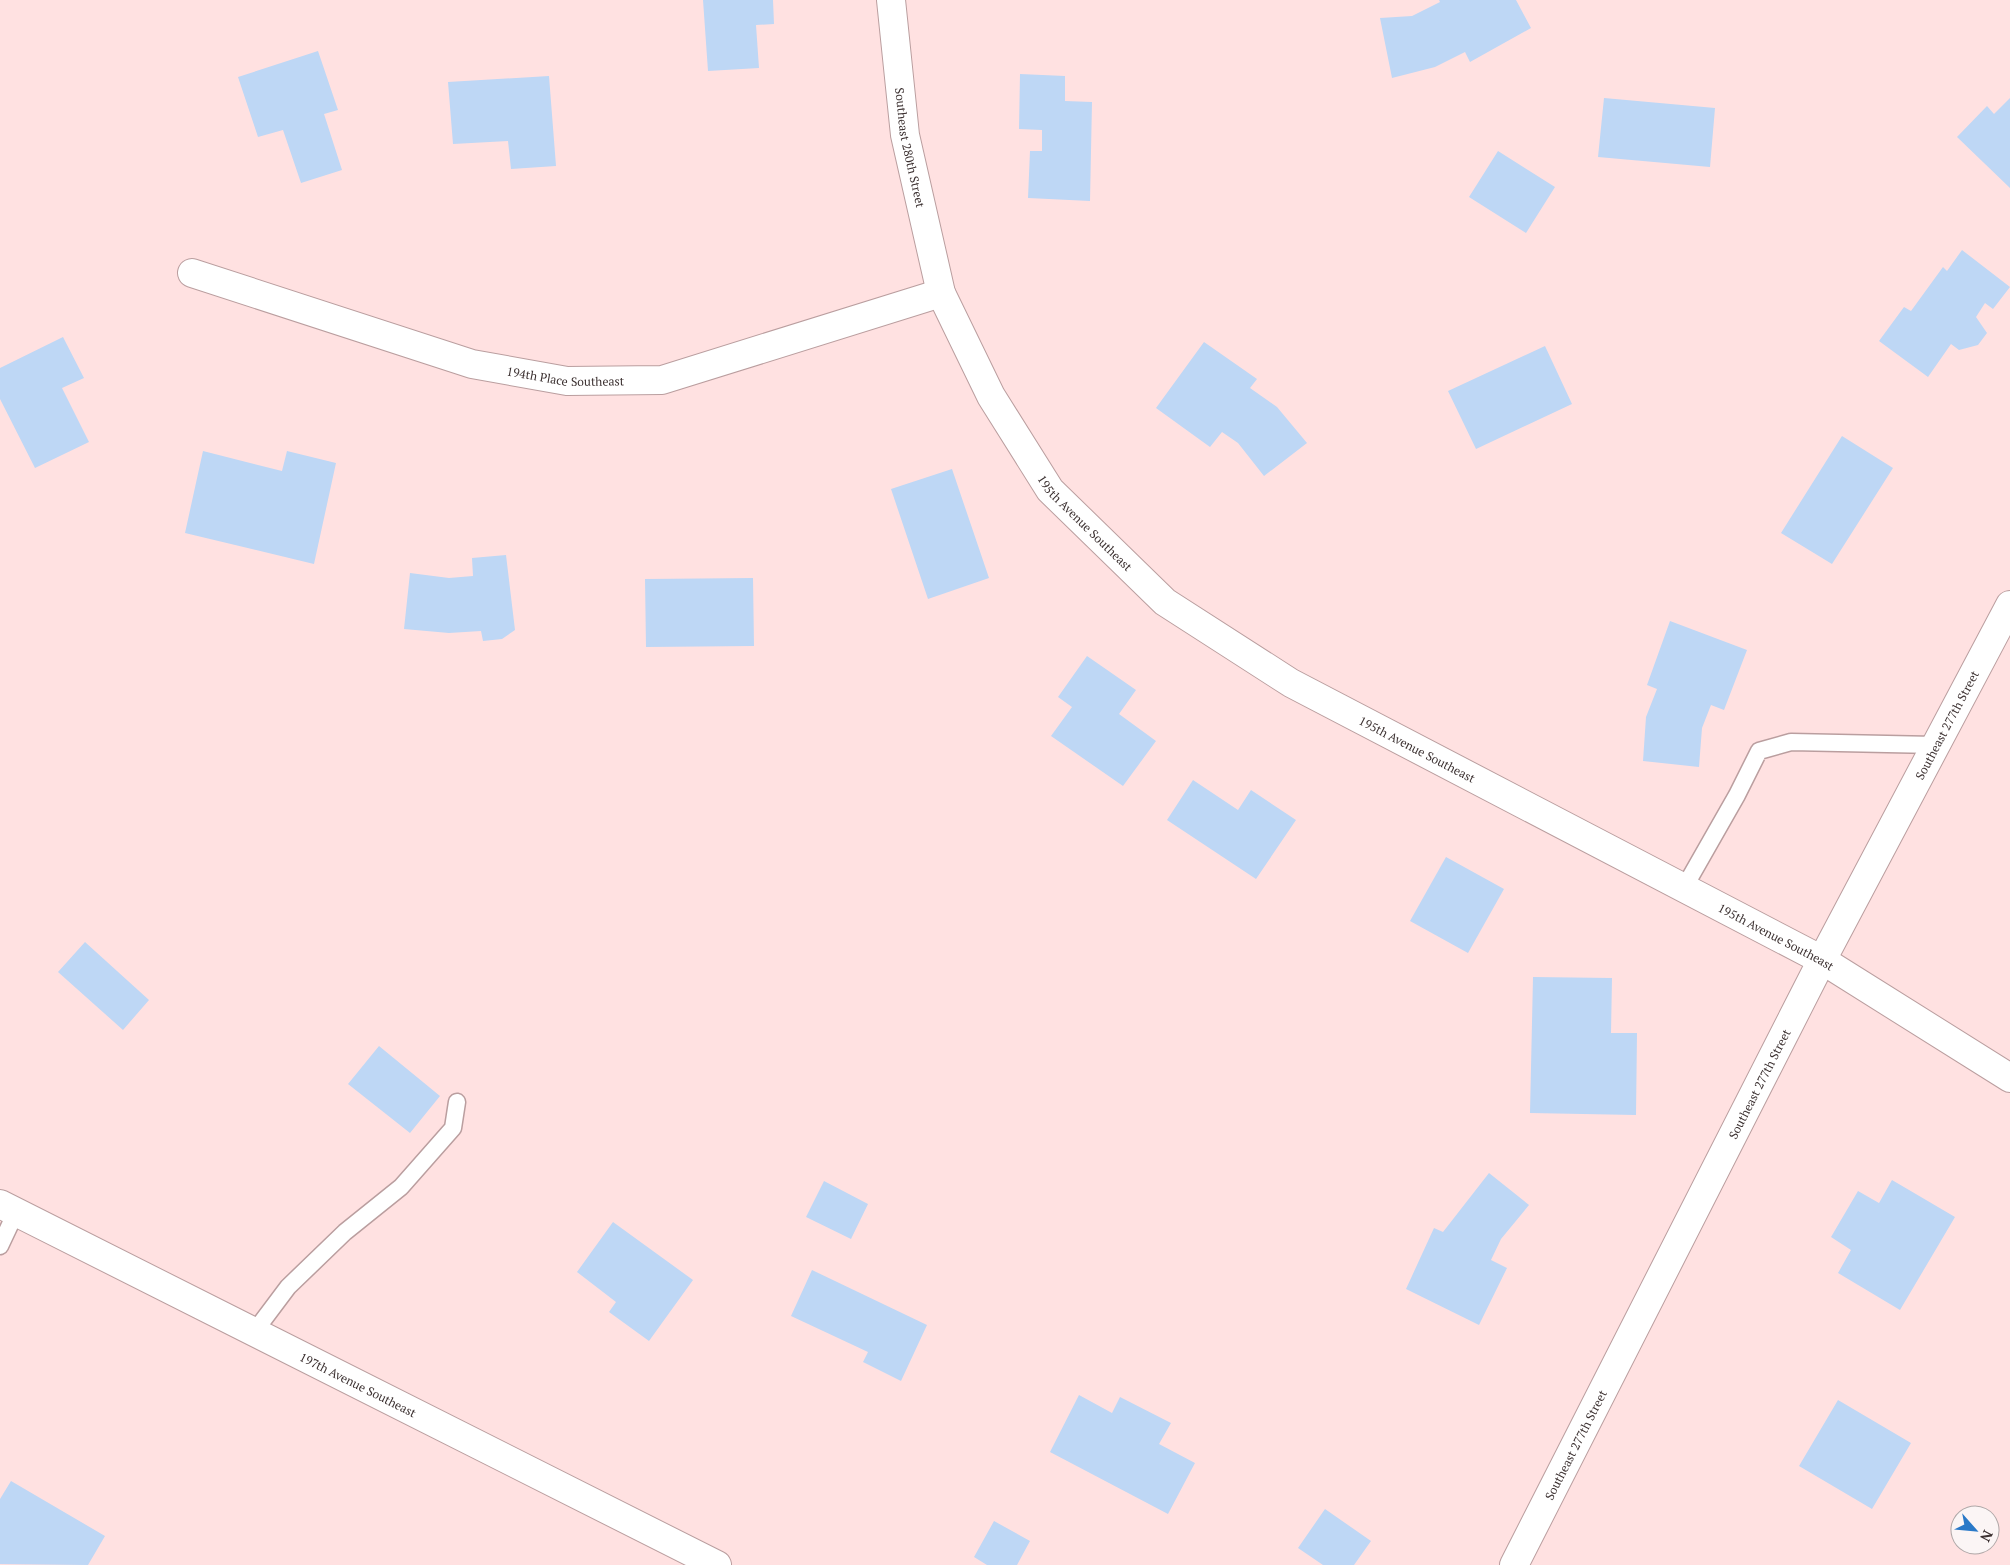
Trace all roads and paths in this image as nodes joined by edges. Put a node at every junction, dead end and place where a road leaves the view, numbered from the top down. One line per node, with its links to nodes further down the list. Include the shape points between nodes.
1 (891, 0): 3 (street, Southeast 280th Street, via 905,135)
2 (192, 273): 3 (street, 194th Place Southeast, via 472,364 567,381 662,380)
3 (941, 294): 6 (street, 195th Avenue Southeast, via 991,396 1050,490 1165,602 1290,683)
4 (2010, 605): 5 (street, Southeast 277th Street)
5 (1935, 745): 6 (lane, via 1791,742 1759,751); 7 (street, Southeast 277th Street)
6 (1684, 888): 7 (street, 195th Avenue Southeast)
7 (1822, 960): 8 (street, 195th Avenue Southeast); 14 (street, Southeast 277th Street)
8 (2010, 1078)
9 (457, 1102): 12 (lane, via 453,1128 427,1158 401,1187 345,1232 288,1287)
10 (8, 1208): 11 (lane); 12 (street, 197th Avenue Southeast)
11 (0, 1246)
12 (255, 1332): 13 (street, 197th Avenue Southeast)
13 (717, 1565)
14 (1514, 1565)

